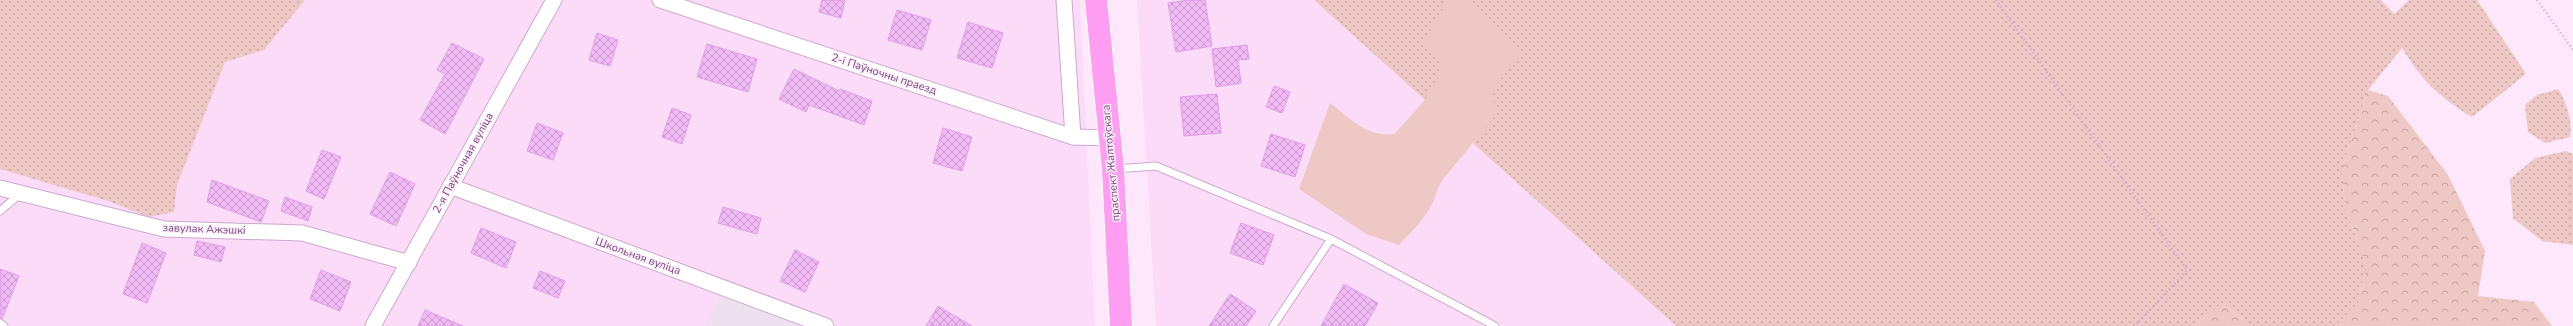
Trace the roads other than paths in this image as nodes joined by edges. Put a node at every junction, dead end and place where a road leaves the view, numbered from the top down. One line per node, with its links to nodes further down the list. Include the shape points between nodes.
1 (554, 0): 8 (street, 2-я Паўночная вуліца)
2 (660, 0): 5 (street, 2-і Паўночны праезд)
3 (1064, 0): 5 (street)
4 (1096, 0): 6 (main road, праспект Жалтоўскага)
5 (1073, 137): 6 (street, 2-і Паўночны праезд)
6 (1109, 138): 7 (main road, праспект Жалтоўскага)
7 (1112, 169): 12 (lane, via 1156,166); 18 (main road, праспект Жалтоўскага)
8 (450, 186): 13 (street, 2-я Паўночная вуліца); 17 (street, Школьная вуліца)
9 (0, 188): 10 (street, завулак Ажэшкі)
10 (22, 193): 11 (lane); 13 (street, завулак Ажэшкі, via 164,229 302,233)
11 (0, 211)
12 (1331, 239): 19 (lane); 20 (lane)
13 (409, 263): 16 (street, 2-я Паўночная вуліца)
14 (0, 323): 15 (lane)
15 (4, 326)
16 (373, 326)
17 (826, 326)
18 (1121, 326)
19 (1272, 326)
20 (1495, 326)

